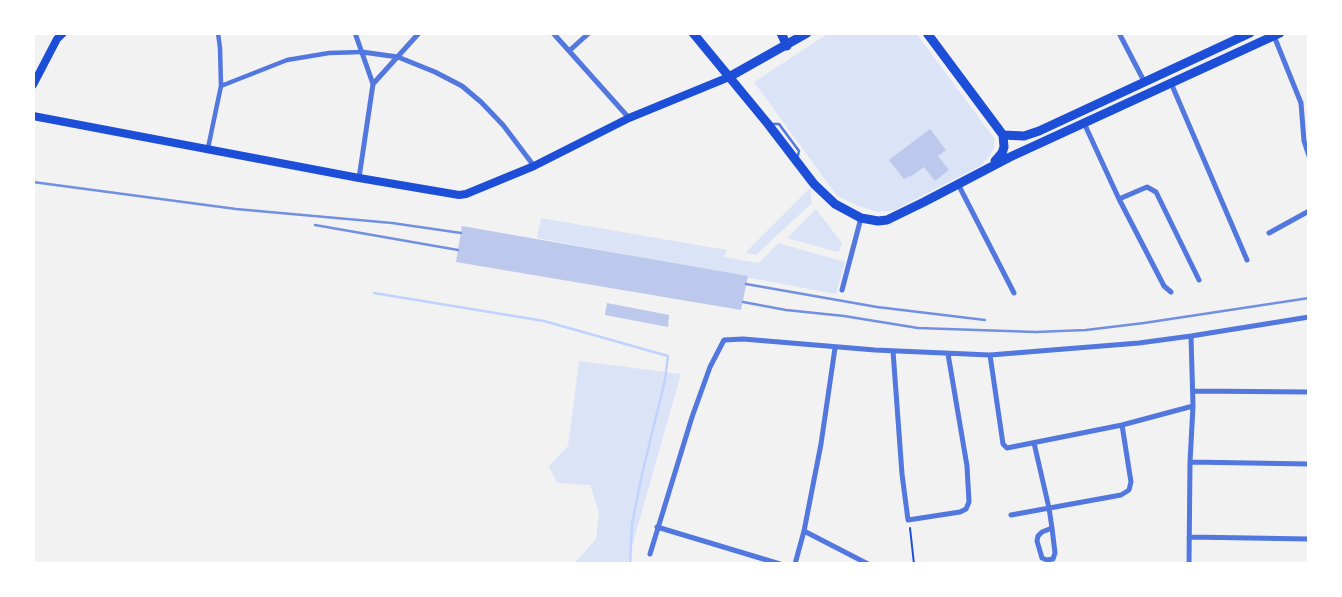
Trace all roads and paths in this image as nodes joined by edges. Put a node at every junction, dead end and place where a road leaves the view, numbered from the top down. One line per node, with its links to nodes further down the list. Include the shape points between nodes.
1 (218, 33): 24 (street)
2 (355, 33): 17 (street)
3 (419, 33): 18 (street)
4 (553, 33): 16 (street)
5 (589, 33): 16 (street)
6 (693, 33): 19 (main road)
7 (781, 33): 15 (main road)
8 (807, 33): 15 (main road)
9 (927, 33): 28 (main road)
10 (1119, 33): 20 (street)
11 (1250, 33): 14 (main road)
12 (57, 35): 23 (main road)
13 (1277, 35): 21 (main road); 30 (street, via 1301,103)
14 (1236, 36): 20 (main road)
15 (787, 46): 19 (main road)
16 (569, 51): 26 (street)
17 (362, 52): 18 (street); 22 (street); 24 (street, via 287,60)
18 (398, 57): 22 (street); 31 (street, via 472,94)
19 (729, 77): 26 (main road); 37 (main road, via 814,184 835,204)
20 (1145, 83): 28 (main road, via 1030,135)
21 (1171, 83): 27 (main road); 39 (street)
22 (373, 84): 33 (street)
23 (33, 85)
24 (221, 86): 29 (street)
25 (33, 116): 29 (main road)
26 (629, 118): 31 (main road)
27 (1084, 123): 32 (main road); 35 (street)
28 (1003, 135): 32 (main road, via 1002,153)
29 (208, 148): 33 (main road)
30 (1309, 156)
31 (534, 166): 33 (main road, via 458,195)
32 (988, 167): 34 (main road)
33 (359, 178)
34 (958, 184): 37 (main road, via 887,220); 43 (street)
35 (1119, 199): 40 (street, via 1147,187 1156,192); 42 (street)
36 (1309, 211): 38 (street)
37 (861, 218): 41 (street)
38 (1269, 233)
39 (1247, 260)
40 (1199, 280)
41 (842, 290)
42 (1171, 292)
43 (1014, 293)
44 (1309, 317): 45 (street)
45 (1191, 336): 49 (street); 50 (street)
46 (835, 348): 47 (street); 60 (street, via 724,340 692,417); 62 (street)
47 (893, 351): 48 (street); 59 (street)
48 (948, 354): 49 (street); 59 (street, via 969,502 960,512)
49 (990, 355): 54 (street, via 1004,447)
50 (1193, 391): 51 (street); 52 (street)
51 (1309, 392)
52 (1193, 406): 53 (street); 55 (street)
53 (1122, 425): 54 (street); 57 (street, via 1129,490)
54 (1034, 443): 57 (street)
55 (1190, 463): 56 (street); 63 (street)
56 (1309, 464)
57 (1049, 508): 58 (street); 61 (street)
58 (1011, 515)
59 (908, 520): 69 (path)
60 (657, 527): 65 (street); 66 (street)
61 (1052, 528): 61 (street, via 1055,553 1047,560 1037,541 1042,532)
62 (804, 531): 67 (street); 68 (street)
63 (1189, 537): 64 (street); 70 (street)
64 (1309, 539)
65 (650, 554)
66 (780, 564)
67 (795, 564)
68 (869, 564)
69 (914, 564)
70 (1189, 564)

